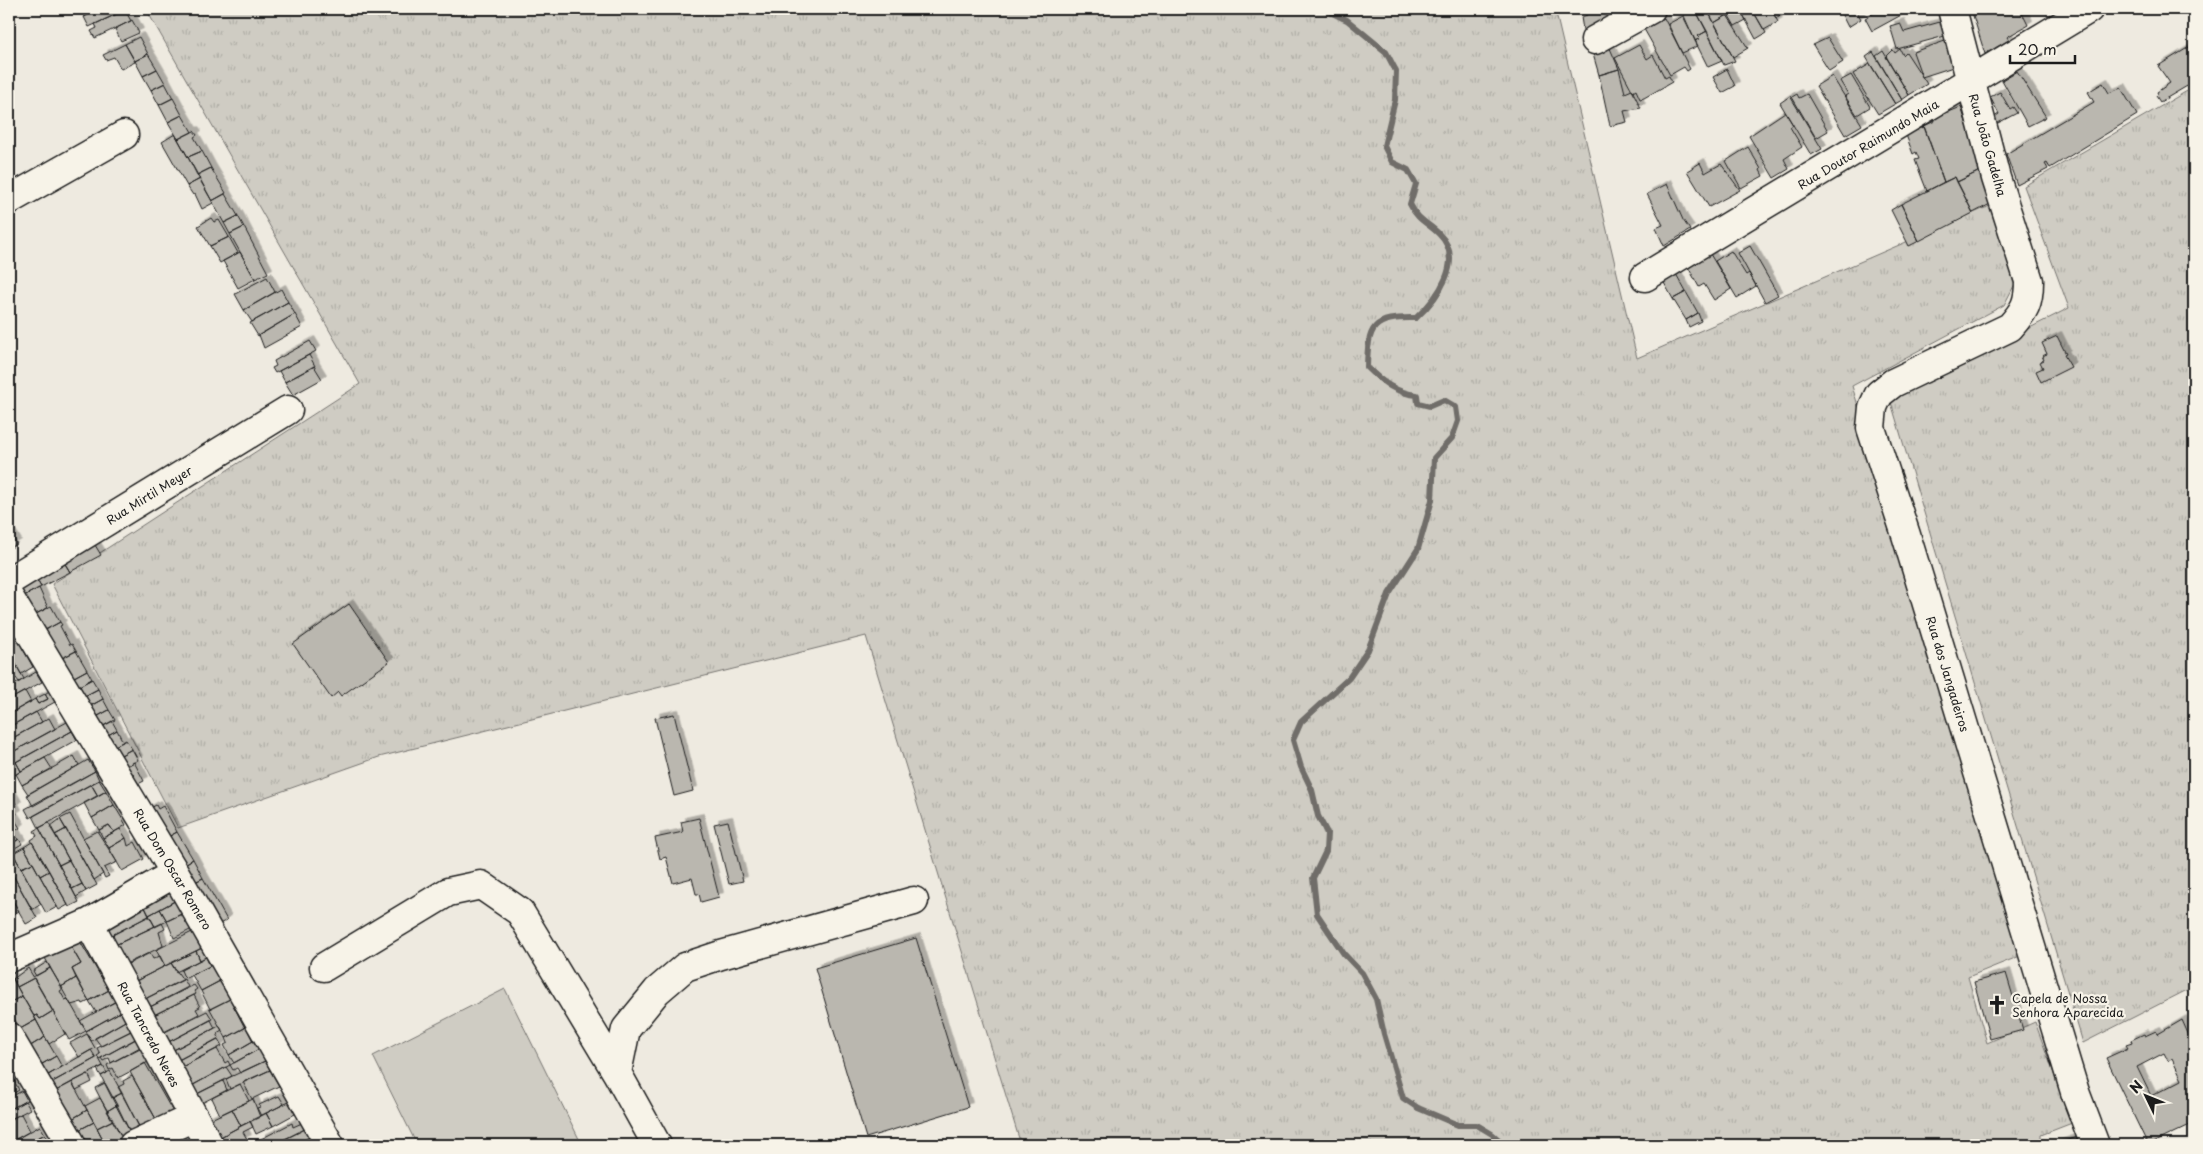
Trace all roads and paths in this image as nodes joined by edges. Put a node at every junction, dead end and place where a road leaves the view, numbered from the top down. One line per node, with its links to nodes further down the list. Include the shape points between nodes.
1 (1651, 9): 4 (street)
2 (1952, 9): 5 (street, Rua João Gadelha)
3 (2089, 9): 5 (street, Rua Doutor Raimundo Maia)
4 (1595, 40)
5 (1970, 82): 8 (street, Rua Doutor Raimundo Maia); 9 (street, Rua João Gadelha)
6 (124, 135): 7 (street)
7 (9, 200)
8 (1646, 277)
9 (2028, 281): 26 (street, Rua dos Jangadeiros, via 2029,299 2010,327 1886,388 1873,407 1871,428 2075,1092)
10 (288, 410): 11 (street, Rua Mirtil Meyer)
11 (9, 581)
12 (9, 597): 13 (street, Rua Dom Oscar Romero)
13 (176, 873): 15 (street); 24 (street, Rua Dom Oscar Romero)
14 (914, 901): 19 (street, via 684,967 656,991 626,1029)
15 (89, 923): 16 (street); 20 (street, Rua Tancredo Neves)
16 (9, 958)
17 (324, 967): 19 (street, via 448,892 481,884 520,912)
18 (9, 1037): 21 (street)
19 (617, 1073): 25 (street)
20 (194, 1117): 22 (street); 23 (street, Rua Tancredo Neves)
21 (72, 1145)
22 (133, 1145)
23 (208, 1145)
24 (330, 1145)
25 (657, 1145)
26 (2095, 1145)

